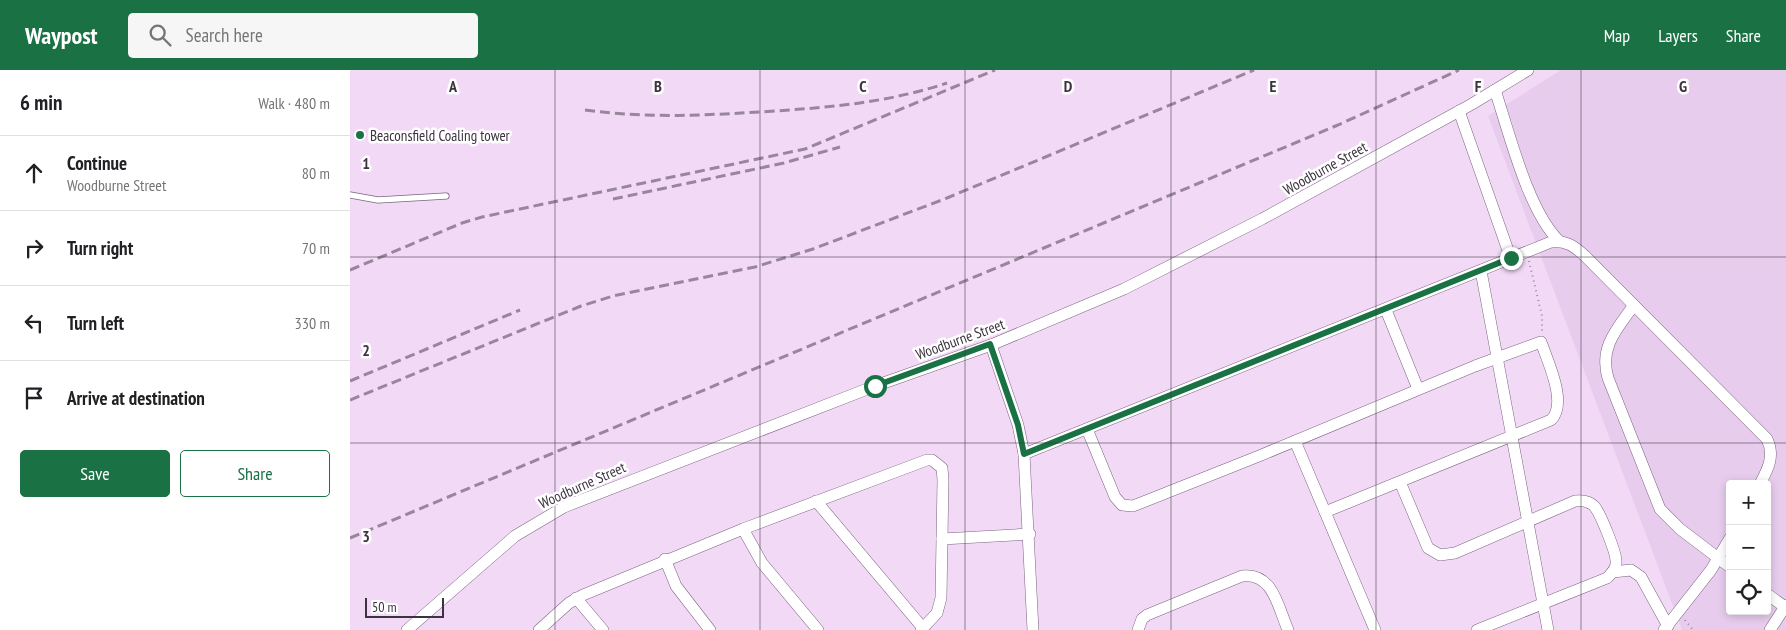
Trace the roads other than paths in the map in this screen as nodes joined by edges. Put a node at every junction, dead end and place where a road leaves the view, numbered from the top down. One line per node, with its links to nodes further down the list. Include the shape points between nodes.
1 (1528, 70): 2 (street, Woodburne Street)
2 (1495, 90): 3 (street, Woodburne Street); 6 (street, via 1542,220)
3 (1459, 111): 7 (street); 11 (street, Woodburne Street, via 1262,219 1124,289)
4 (350, 195): 5 (lane, via 378,200)
5 (446, 196)
6 (1560, 241): 7 (street); 9 (street, via 1567,242 1585,256)
7 (1511, 258): 8 (street)
8 (1481, 271): 10 (street); 12 (street)
9 (1634, 305): 18 (street, via 1767,439 1771,456); 27 (street, via 1608,344 1605,365 1608,378 1660,509)
10 (1386, 310): 13 (street); 14 (street)
11 (990, 344): 17 (street, via 1018,425); 37 (street, Woodburne Street, via 564,507 515,536)
12 (1497, 357): 13 (street); 15 (street); 15 (street, via 1541,342 1558,394 1558,410 1551,420)
13 (1418, 389): 16 (street)
14 (1087, 429): 16 (street, via 1115,497 1126,506 1141,504); 17 (street)
15 (1512, 437): 19 (street); 22 (street)
16 (1295, 441): 21 (street)
17 (1024, 454): 24 (street)
18 (1762, 480)
19 (1400, 482): 21 (street); 22 (street, via 1428,548 1436,554 1455,553)
20 (816, 500): 23 (street); 25 (street, via 921,461 932,460 942,468); 36 (street)
21 (1325, 512): 45 (street)
22 (1527, 521): 30 (street, via 1575,501 1591,504 1615,553 1616,567); 33 (street)
23 (742, 529): 28 (street); 41 (street, via 762,563)
24 (1030, 534): 25 (street); 42 (street)
25 (942, 539): 36 (street, via 940,605 932,620)
26 (1726, 545): 27 (street)
27 (1718, 558): 29 (street); 35 (street)
28 (665, 559): 32 (street); 40 (street, via 676,586)
29 (1726, 564)
30 (1612, 572): 33 (street, via 1607,578); 35 (street, via 1631,570 1641,577)
31 (1771, 597): 34 (street)
32 (576, 598): 38 (street); 39 (street)
33 (1543, 603): 46 (street); 47 (street)
34 (1785, 606): 48 (street)
35 (1666, 628)
36 (922, 629)
37 (407, 630)
38 (539, 630)
39 (603, 630)
40 (710, 630)
41 (818, 630)
42 (1033, 630)
43 (1138, 630): 44 (street, via 1147,615 1249,575 1261,578 1270,588)
44 (1288, 630)
45 (1375, 630)
46 (1477, 630)
47 (1548, 630)
48 (1770, 630)

